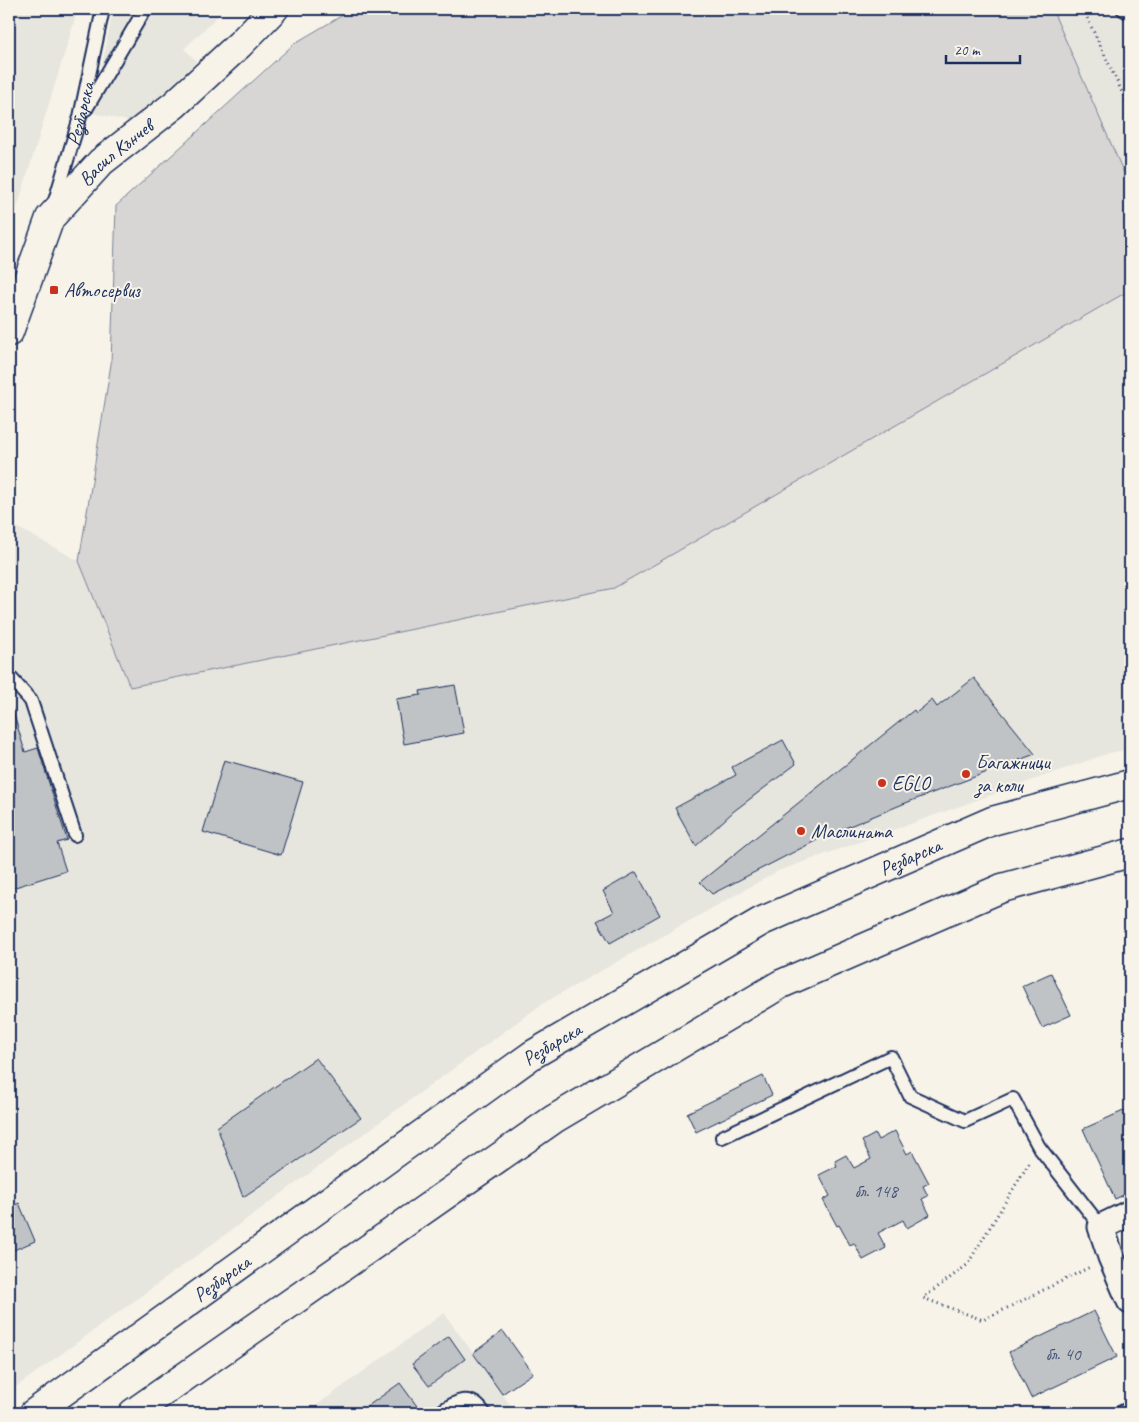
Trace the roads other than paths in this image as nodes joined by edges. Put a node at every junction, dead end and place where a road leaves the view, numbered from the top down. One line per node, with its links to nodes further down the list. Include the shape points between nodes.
1 (104, 9): 6 (lane, Резбарска)
2 (145, 9): 6 (lane)
3 (274, 9): 7 (street, Васил Кънчев, via 174,105 101,162)
4 (1123, 9): 5 (lane)
5 (1130, 13)
6 (80, 117): 7 (lane, Резбарска)
7 (50, 218): 8 (street, Васил Кънчев)
8 (9, 332)
9 (9, 676): 11 (lane, via 31,701)
10 (1130, 784): 18 (street, Резбарска, via 992,821 762,921 532,1054)
11 (75, 835)
12 (1130, 852): 19 (street, via 1002,888 781,984 554,1120)
13 (722, 1137): 15 (lane, via 891,1057 910,1096 965,1121 1013,1099 1039,1147)
14 (1130, 1213): 15 (street)
15 (1101, 1227): 16 (street, via 1110,1257)
16 (1128, 1289)
17 (1130, 1408): 22 (lane)
18 (34, 1413)
19 (133, 1413)
20 (439, 1413): 21 (lane, via 456,1402 468,1401 479,1406)
21 (484, 1413)
22 (1120, 1413)

